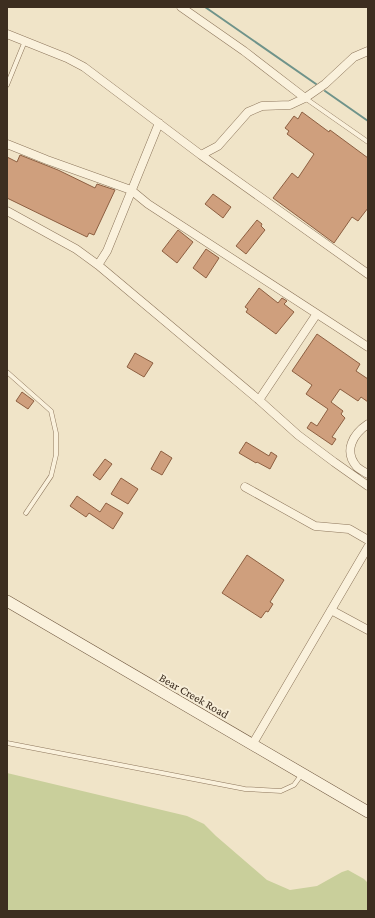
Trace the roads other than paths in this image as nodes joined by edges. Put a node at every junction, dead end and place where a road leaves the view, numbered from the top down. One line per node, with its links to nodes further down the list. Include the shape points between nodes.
1 (181, 7): 6 (street, via 244,51)
2 (7, 34): 3 (street)
3 (26, 41): 5 (lane); 7 (street, via 84,68)
4 (368, 52): 6 (street, via 354,56 325,84)
5 (7, 85)
6 (304, 98): 8 (lane); 10 (street, via 290,105 262,106 248,112 218,146)
7 (159, 123): 10 (street); 11 (street)
8 (368, 142)
9 (7, 144): 11 (street)
10 (201, 155): 14 (street)
11 (131, 190): 13 (street, via 107,251); 15 (street, via 148,204)
12 (7, 211): 13 (street)
13 (98, 265): 18 (street)
14 (368, 274)
15 (316, 315): 16 (street); 18 (street)
16 (368, 347)
17 (7, 372): 23 (lane, via 51,411 56,433 56,454 51,476)
18 (259, 400): 21 (street, via 298,435)
19 (366, 425): 20 (street, via 354,436 350,447 357,467)
20 (368, 474)
21 (368, 486)
22 (245, 487): 24 (street, via 315,526 349,530)
23 (26, 513)
24 (368, 540)
25 (368, 547): 27 (street)
26 (7, 601): 30 (street, Bear Creek Road)
27 (331, 610): 28 (street); 30 (street)
28 (368, 630)
29 (7, 743): 31 (lane, via 245,789 281,791 294,785)
30 (252, 745): 31 (street, Bear Creek Road)
31 (302, 774): 32 (street, Bear Creek Road)
32 (368, 812)

